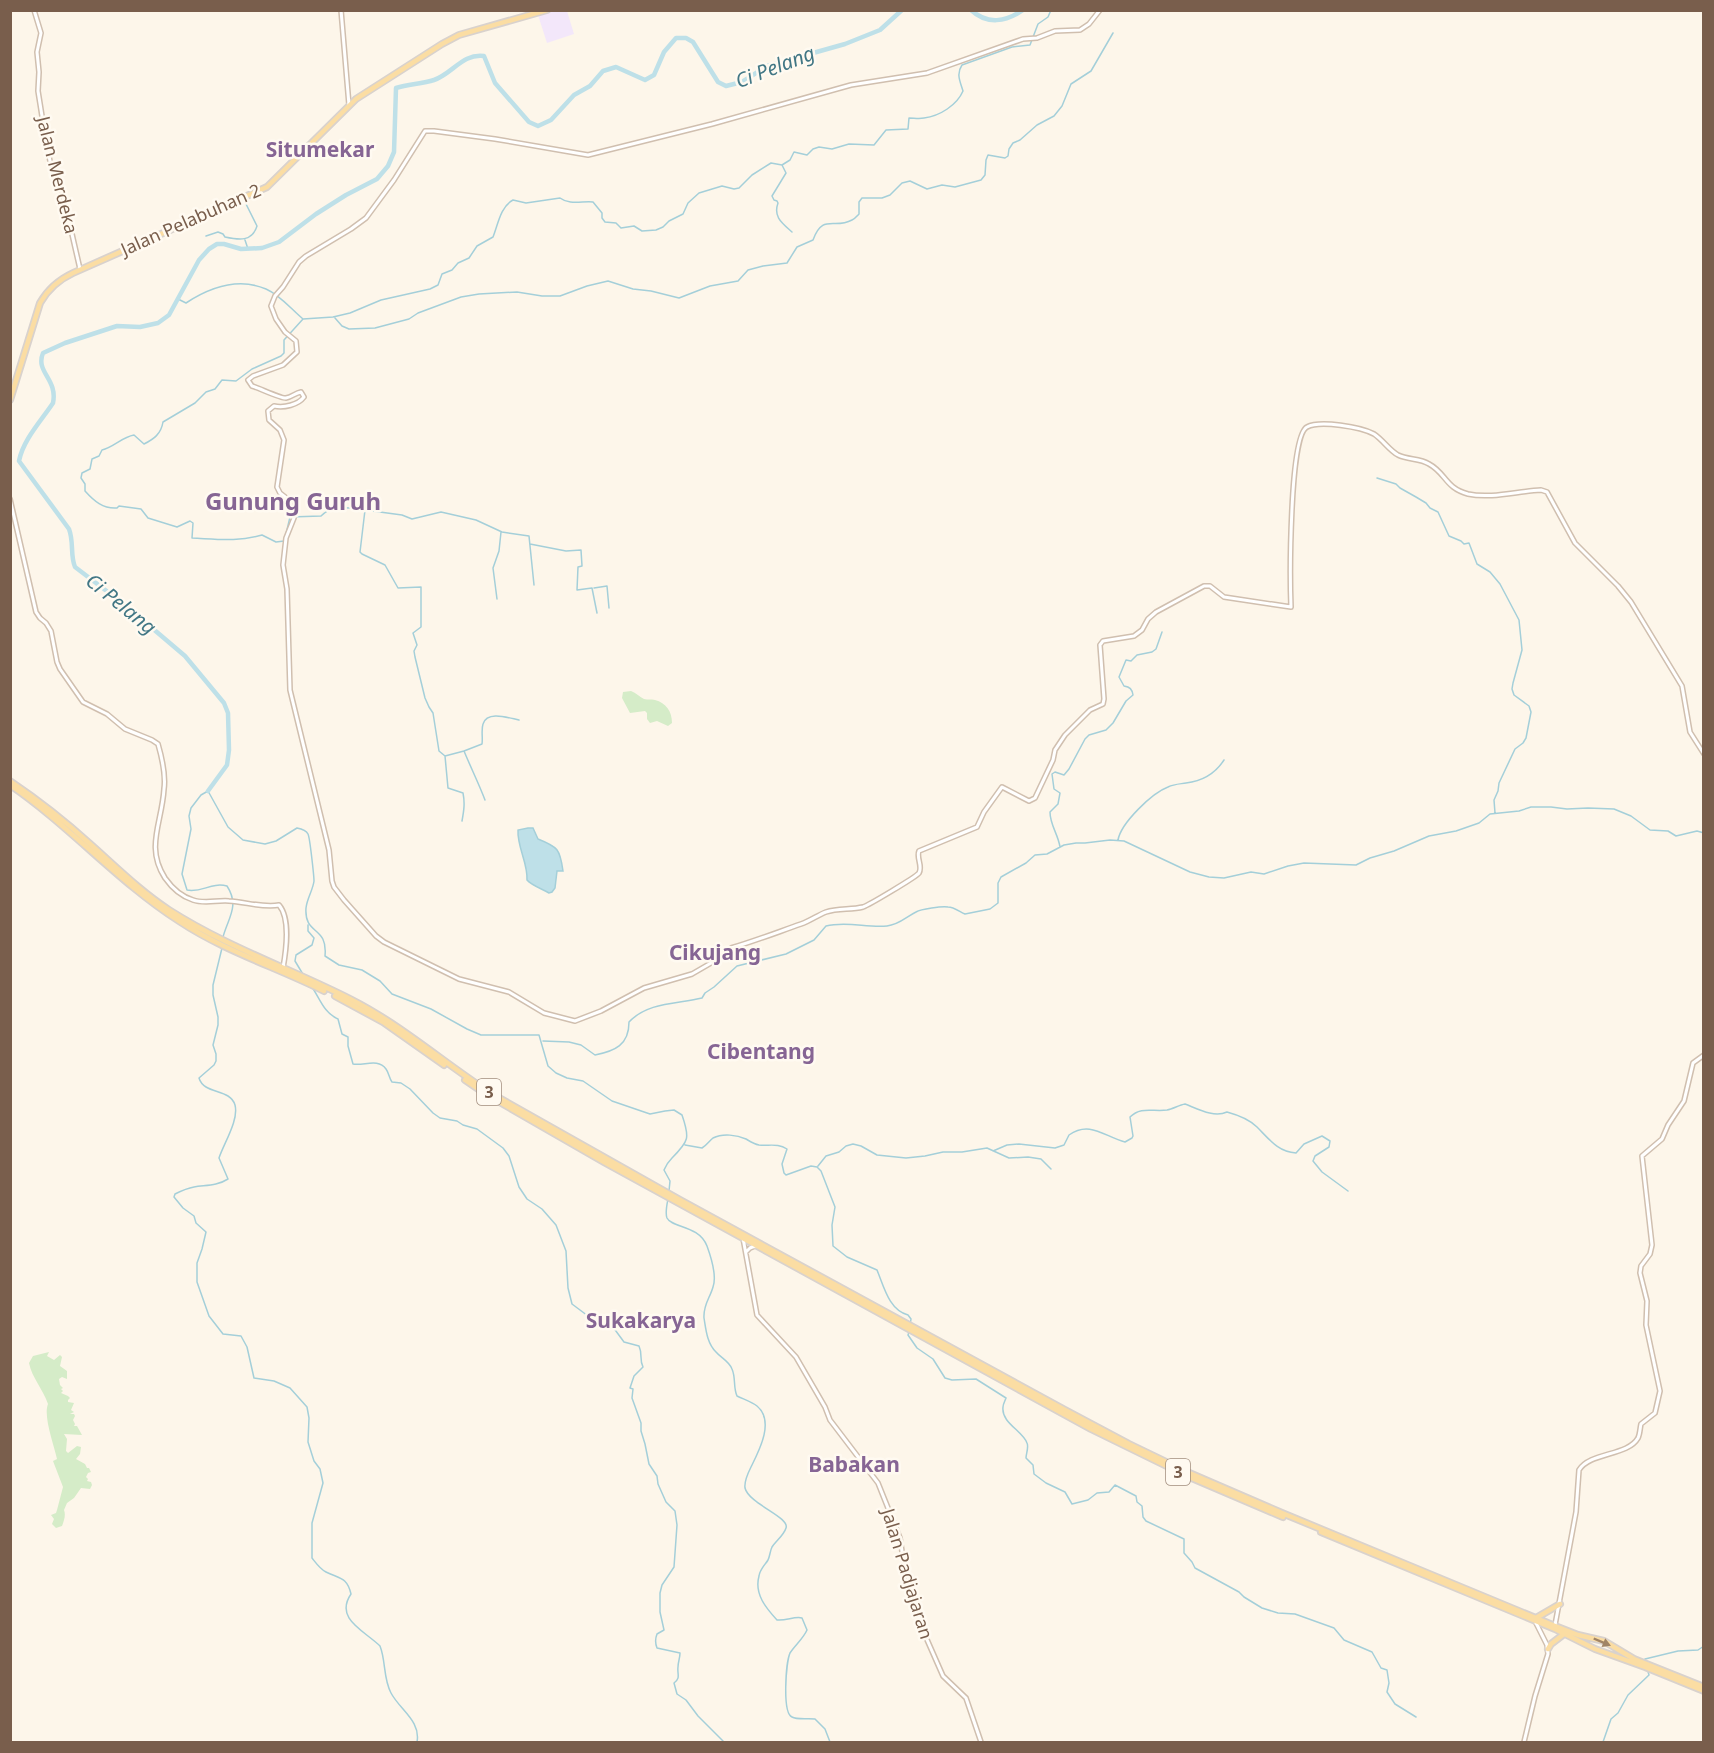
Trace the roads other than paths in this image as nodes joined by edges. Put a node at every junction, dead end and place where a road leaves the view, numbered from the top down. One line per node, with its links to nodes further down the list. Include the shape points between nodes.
1 (34, 10): 6 (street, Jalan Merdeka, via 41,33 37,52 38,91 46,141)
2 (341, 10): 5 (street)
3 (547, 10): 5 (main road, Jalan Pelabuhan 2, via 455,37)
4 (1100, 10): 9 (street, via 1080,30 1054,31 927,73 851,85 588,155 425,131 366,218 299,262 271,304 274,316 296,341 298,350 283,365 248,380 252,386 282,398 301,392 304,397 286,407 272,407 268,414 283,434 277,487 289,500 294,519 286,538 284,565 290,690 329,850 333,884 344,900 380,939 459,979 509,992 544,1013 570,1021 582,1019 644,988 692,974 731,948 827,912 869,904 919,872 919,851 979,825 1002,787 1034,800 1064,737 1090,710 1103,704 1101,642 1136,635 1153,614 1202,586 1209,585 1224,597 1291,607 1296,458 1301,433 1312,425 1336,424 1372,433 1399,455 1428,463 1452,487 1467,493 1547,492 1575,543 1631,602 1682,686 1690,732)
5 (349, 105): 6 (main road, Jalan Pelabuhan 2, via 267,187)
6 (80, 269): 7 (main road, Jalan Pelabuhan 2, via 59,280 40,303)
7 (10, 400)
8 (10, 499): 12 (street, via 36,612 51,631 62,673 83,702 158,745 165,786 155,842 159,868 175,891 198,902 282,907 287,934)
9 (1704, 753)
10 (10, 783): 11 (main road, 3, via 179,921)
11 (230, 947): 12 (main road, 3); 13 (main road, 3)
12 (283, 968): 13 (main road, 3)
13 (299, 978): 15 (main road, 3, via 406,1037 484,1094)
14 (1704, 1055): 20 (street, via 1693,1063 1685,1099 1662,1139 1642,1156 1652,1245 1640,1273 1660,1391 1655,1413 1641,1423 1638,1438 1629,1446 1582,1466)
15 (678, 1201): 16 (main road, 3); 19 (main road, 3)
16 (743, 1238): 17 (main road, 3); 18 (street, Jalan Padjajaran)
17 (757, 1245): 18 (street); 19 (main road, 3)
18 (746, 1252): 28 (street, Jalan Padjajaran, via 757,1315 796,1357 830,1420 878,1483 900,1538 921,1626 943,1676 966,1698)
19 (785, 1258): 21 (main road, 3, via 1122,1445 1210,1486)
20 (1560, 1604): 21 (main road); 22 (street)
21 (1536, 1620): 22 (main road, 3); 23 (main road, 3); 24 (street)
22 (1555, 1626): 25 (main road, 3, one-way to 25, via 1604,1641)
23 (1564, 1634): 24 (main road); 25 (main road, 3)
24 (1548, 1649): 29 (street)
25 (1676, 1678): 26 (main road, 3); 27 (main road, 3)
26 (1704, 1687)
27 (1704, 1692)
28 (981, 1743)
29 (1524, 1743)

